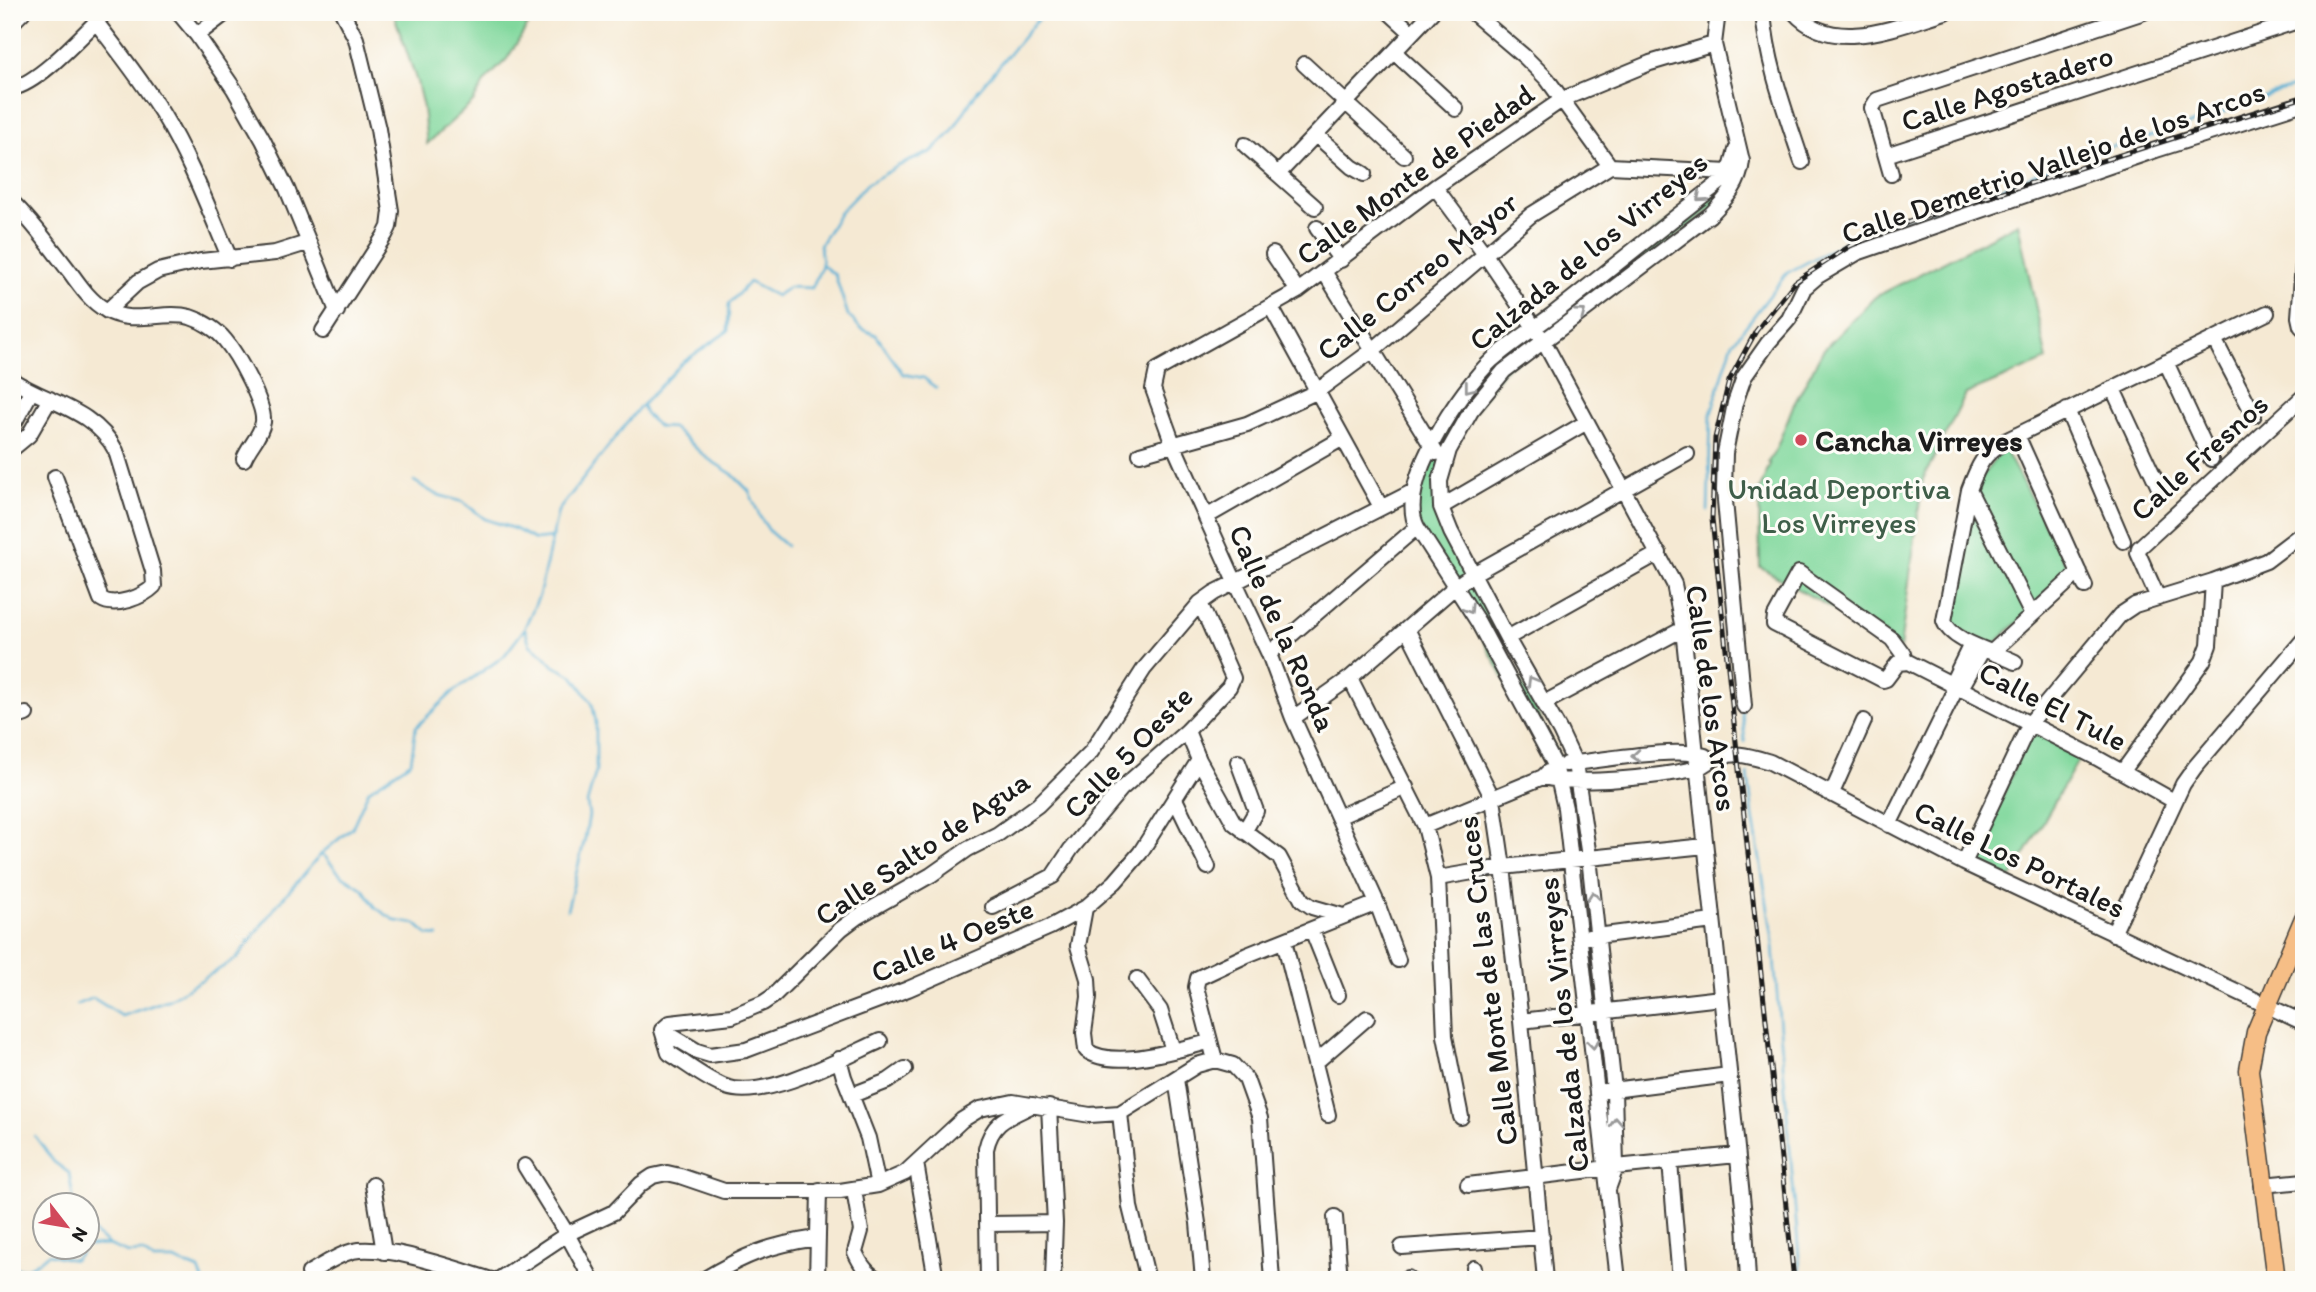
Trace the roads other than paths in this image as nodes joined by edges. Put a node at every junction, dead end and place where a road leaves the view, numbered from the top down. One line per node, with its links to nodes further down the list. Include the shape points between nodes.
1 (23, 12): 15 (street)
2 (178, 12): 17 (street)
3 (227, 12): 17 (street)
4 (342, 12): 51 (street, via 366,74 391,219)
5 (1389, 12): 16 (street)
6 (1432, 12): 16 (street)
7 (1472, 12): 22 (street, via 1538,68)
8 (1718, 12): 18 (street, Calzada de los Virreyes)
9 (1763, 12): 31 (street, via 1774,76)
10 (1794, 12): 11 (street, via 1826,34 1842,36)
11 (1945, 12)
12 (2144, 12): 29 (street, Calle Agostadero, via 1877,100 1872,108)
13 (101, 17): 21 (street, via 41,74); 45 (street, via 186,157)
14 (2304, 19): 29 (street, Calle Agostadero)
15 (12, 23)
16 (1412, 33): 19 (street)
17 (197, 35): 41 (street, via 263,140)
18 (1714, 44): 22 (street, Calle Monte de Piedad, via 1650,63); 27 (street, Calzada de los Virreyes)
19 (1394, 52): 23 (street); 25 (street)
20 (1304, 64): 23 (street)
21 (12, 88)
22 (1563, 99): 32 (street); 37 (street, Calle Monte de Piedad)
23 (1348, 102): 26 (street); 30 (street)
24 (2304, 103): 113 (street, Calle Demetrio Vallejo de los Arcos, via 1857,253 1804,288 1789,318 1744,377 1725,453 1724,490)
25 (1457, 109)
26 (1316, 135): 34 (street); 35 (street)
27 (1738, 143): 33 (street, Calzada de los Virreyes); 57 (street, Calzada de los Virreyes, one-way to 27, via 1725,200 1741,170)
28 (1245, 145): 34 (street)
29 (1886, 155): 36 (street, Calle Agostadero)
30 (1404, 156)
31 (1802, 162)
32 (1610, 166): 33 (street); 43 (street, Calle Correo Mayor, via 1531,215)
33 (1729, 172): 53 (street, Calzada de los Virreyes, one-way to 53)
34 (1278, 174): 39 (street)
35 (1364, 174)
36 (1891, 174)
37 (1435, 187): 43 (street, Calle de los Arcos); 46 (street, Calle Monte de Piedad)
38 (12, 202): 50 (street, via 82,288)
39 (1315, 207)
40 (1317, 228): 46 (street)
41 (307, 243): 45 (street); 51 (street)
42 (2304, 251): 54 (street, via 2299,317)
43 (1484, 253): 53 (street, Calle de los Arcos); 58 (street, Calle Correo Mayor)
44 (1273, 254): 48 (street)
45 (230, 259): 50 (street, via 158,271 138,282)
46 (1341, 260): 47 (street, Calle Monte de Piedad)
47 (1325, 273): 48 (street, Calle Monte de Piedad); 58 (street)
48 (1298, 291): 49 (street, Calle Monte de Piedad)
49 (1271, 307): 60 (street, Calle Monte de Piedad); 64 (street)
50 (107, 311): 78 (street, via 134,318 190,317 225,340 262,409 259,434)
51 (337, 312): 55 (street)
52 (2267, 313): 56 (street)
53 (1535, 329): 57 (street, Calle de los Arcos); 75 (street, Calzada de los Virreyes, one-way to 75, via 1492,360 1455,406)
54 (2304, 329)
55 (323, 331)
56 (2214, 339): 59 (street); 68 (street)
57 (1544, 342): 69 (street, Calle de los Arcos); 80 (street, Calzada de los Virreyes, via 1504,371 1471,411)
58 (1373, 350): 64 (street, Calle Correo Mayor); 75 (street)
59 (2166, 362): 62 (street); 79 (street)
60 (1157, 370): 73 (street, Calle de la Ronda, via 1153,389)
61 (12, 380): 63 (street)
62 (2113, 389): 67 (street); 85 (street)
63 (31, 392): 66 (street); 70 (street)
64 (1316, 392): 72 (street); 73 (street, Calle Correo Mayor, via 1247,424)
65 (2304, 396): 99 (street, Calle Fresnos, via 2138,548)
66 (50, 399): 74 (street, via 29,435); 81 (street, via 89,419 108,436 116,451 153,571 154,586 148,592 113,604 98,595)
67 (2067, 410): 71 (street); 91 (street)
68 (2254, 415)
69 (1587, 422): 82 (street, Calle de los Arcos); 87 (street)
70 (13, 425)
71 (2017, 435): 84 (street, via 1987,452); 93 (street)
72 (1343, 438): 86 (street); 88 (street)
73 (1173, 444): 76 (street, Calle Correo Mayor); 88 (street, Calle de la Ronda)
74 (12, 449)
75 (1431, 449): 80 (street); 83 (street, Calzada de los Virreyes)
76 (1140, 454)
77 (1687, 454): 82 (street)
78 (244, 459)
79 (2211, 459)
80 (1445, 463): 87 (street, Calzada de los Virreyes)
81 (55, 477)
82 (1623, 490): 92 (street, Calle de los Arcos); 94 (street)
83 (1414, 491): 86 (street, Calle Salto de Agua); 89 (street, Calzada de los Virreyes, via 1412,514)
84 (1969, 491): 101 (street); 106 (street, via 1944,621 1948,629)
85 (2161, 492)
86 (1381, 507): 96 (street, Calle Salto de Agua)
87 (1441, 507): 94 (street, Calzada de los Virreyes)
88 (1206, 517): 96 (street, Calle de la Ronda)
89 (1417, 527): 97 (street, Calzada de los Virreyes); 107 (street)
90 (2304, 532): 95 (street, via 2266,561)
91 (2123, 541)
92 (1659, 553): 103 (street, Calle de los Arcos, via 1674,584); 104 (street)
93 (2079, 572): 98 (street); 101 (street)
94 (1473, 574): 97 (street); 104 (street, Calzada de los Virreyes)
95 (2213, 581): 99 (street); 125 (street, via 2209,645 2203,662)
96 (1235, 582): 100 (street, Calle Salto de Agua); 107 (street, Calle de la Ronda)
97 (1456, 586): 102 (street); 123 (street, Calzada de los Virreyes, one-way to 123)
98 (2085, 586)
99 (2158, 598): 116 (street, via 2120,615)
100 (1200, 603): 117 (street, Calle 5 Oeste, via 1233,678); 166 (street, Calle Salto de Agua, via 1144,669 1091,752 1038,805 931,876 857,917 763,1003 732,1016 670,1023)
101 (2032, 615): 106 (street)
102 (1407, 629): 110 (street); 132 (street, Calle Monte de las Cruces)
103 (1683, 629): 112 (street); 118 (street, Calle de los Arcos)
104 (1507, 638): 112 (street, Calzada de los Virreyes, one-way to 104)
105 (2304, 639): 133 (street, via 2195,767)
106 (1982, 649): 109 (street); 111 (street)
107 (1269, 654): 114 (street, Calle de la Ronda)
108 (1905, 662): 108 (street, via 1892,639 1798,574 1774,624 1882,680 1898,663); 111 (street, Calle El Tule)
109 (2015, 662)
110 (1350, 678): 114 (street); 129 (street)
111 (1956, 688): 116 (street, Calle El Tule); 135 (street)
112 (1544, 703): 122 (street, Calzada de los Virreyes)
113 (1744, 706)
114 (1293, 718): 134 (street, Calle de la Ronda)
115 (1864, 721): 130 (street)
116 (2030, 723): 125 (street, Calle El Tule); 141 (street)
117 (1186, 731): 120 (street); 146 (street, Calle 5 Oeste, via 1121,789 1053,876)
118 (1697, 753): 119 (street, Calle Los Portales); 122 (street, Calle Los Portales, one-way to 122); 124 (street, Calle de los Arcos)
119 (1713, 759): 124 (street, Calle Los Portales); 130 (street, Calle Los Portales, via 1737,753 1762,759)
120 (1199, 760): 131 (street, Calle 4 Oeste); 137 (street, via 1234,823)
121 (1238, 762): 137 (street, via 1256,811)
122 (1575, 763): 123 (street, Calle Los Portales); 128 (street, Calzada de los Virreyes)
123 (1555, 765): 126 (street); 127 (street, Calzada de los Virreyes)
124 (1697, 769): 128 (street, Calle Los Portales); 138 (street, Calle de los Arcos)
125 (2123, 771): 133 (street, Calle El Tule)
126 (1543, 777): 127 (street, Calle Los Portales); 132 (street)
127 (1560, 781): 128 (street, Calle Los Portales); 140 (street, Calzada de los Virreyes)
128 (1579, 781): 139 (street, Calzada de los Virreyes)
129 (1406, 788): 134 (street); 136 (street)
130 (1832, 793): 135 (street, Calle Los Portales)
131 (1175, 799): 142 (street); 147 (street, Calle 4 Oeste, via 1140,853)
132 (1493, 799): 136 (street); 143 (street, Calle Monte de las Cruces)
133 (2174, 801): 152 (street)
134 (1338, 817): 145 (street, Calle de la Ronda)
135 (1889, 825): 141 (street, Calle Los Portales)
136 (1425, 827): 144 (street)
137 (1244, 832): 148 (street, via 1279,857 1302,900)
138 (1705, 846): 139 (street); 150 (street, Calle de los Arcos)
139 (1589, 857): 140 (street); 153 (street, Calzada de los Virreyes, one-way to 139)
140 (1571, 859): 143 (street); 154 (street, Calzada de los Virreyes)
141 (1964, 863): 152 (street, Calle Los Portales)
142 (1209, 867)
143 (1503, 867): 144 (street); 164 (street, Calle Monte de las Cruces)
144 (1438, 878): 183 (street, via 1445,1036)
145 (1377, 903): 148 (street); 156 (street, Calle de la Ronda)
146 (993, 907)
147 (1086, 908): 166 (street, Calle 4 Oeste, via 908,989 746,1050 710,1055); 169 (street, via 1078,946 1088,979 1086,1050 1132,1060)
148 (1343, 916): 151 (street)
149 (2304, 918): 160 (main road)
150 (1713, 920): 153 (street); 159 (street, Calle de los Arcos)
151 (1311, 930): 155 (street); 158 (street)
152 (2113, 934): 160 (street, Calle Los Portales)
153 (1597, 936): 154 (street); 161 (street, Calzada de los Virreyes)
154 (1581, 938): 162 (street, Calzada de los Virreyes)
155 (1284, 941): 168 (street, via 1200,975 1196,987); 172 (street)
156 (1398, 960)
157 (1137, 979): 169 (street, via 1160,1010)
158 (1338, 995)
159 (1721, 998): 161 (street); 174 (street, Calle de los Arcos)
160 (2266, 1006): 165 (street, Calle Los Portales); 194 (main road, via 2249,1070)
161 (1606, 1010): 162 (street); 176 (street, Calzada de los Virreyes)
162 (1589, 1012): 164 (street); 177 (street, Calzada de los Virreyes, one-way to 177)
163 (1367, 1018): 172 (street)
164 (1521, 1021): 189 (street, Calle Monte de las Cruces)
165 (2304, 1023)
166 (662, 1030): 170 (street, via 669,1053 724,1087 741,1091 776,1085)
167 (880, 1041): 170 (street)
168 (1209, 1042): 169 (street); 171 (street)
169 (1173, 1050)
170 (839, 1059): 178 (street)
171 (1214, 1060): 175 (street, via 1196,1065); 218 (street, via 1240,1071 1257,1107)
172 (1315, 1063): 182 (street)
173 (905, 1069): 178 (street)
174 (1729, 1075): 176 (street); 184 (street, Calle de los Arcos)
175 (1177, 1079): 181 (street); 217 (street)
176 (1614, 1090): 177 (street); 188 (street, Calzada de los Virreyes, one-way to 176, via 1617,1146)
177 (1598, 1092): 188 (street, Calzada de los Virreyes)
178 (852, 1095): 192 (street)
179 (1034, 1104): 180 (street); 186 (street, via 1013,1102 980,1109); 199 (street, via 996,1125 989,1134)
180 (1049, 1107): 181 (street, via 1090,1115); 198 (street)
181 (1120, 1113): 216 (street, via 1130,1207)
182 (1328, 1115)
183 (1461, 1117)
184 (1737, 1155): 185 (street); 223 (street, Calle de los Arcos)
185 (1670, 1162): 188 (street); 222 (street)
186 (916, 1163): 192 (street); 213 (street)
187 (525, 1166): 200 (street)
188 (1610, 1168): 189 (street); 221 (street, Calzada de los Virreyes)
189 (1537, 1178): 193 (street); 201 (street, Calle Monte de las Cruces)
190 (2304, 1181): 194 (street)
191 (373, 1185): 204 (street)
192 (878, 1185): 196 (street)
193 (1468, 1185)
194 (2262, 1185): 224 (main road)
195 (819, 1190): 196 (street); 200 (street, via 724,1191 667,1173 641,1184 614,1212); 202 (street)
196 (854, 1190): 212 (street, via 861,1231 855,1252 863,1268)
197 (1335, 1217): 219 (street)
198 (1055, 1223): 199 (street); 215 (street)
199 (987, 1224): 214 (street)
200 (567, 1234): 206 (street); 209 (street)
201 (1542, 1237): 203 (street); 220 (street, Calle Monte de las Cruces)
202 (817, 1238): 210 (street, via 758,1250); 211 (street)
203 (1402, 1247)
204 (384, 1252): 205 (street, via 354,1251); 207 (street)
205 (309, 1273)
206 (514, 1275): 208 (street)
207 (492, 1280)
208 (498, 1280)
209 (592, 1280)
210 (704, 1280)
211 (817, 1280)
212 (879, 1280)
213 (936, 1280)
214 (988, 1280)
215 (1054, 1280)
216 (1148, 1280)
217 (1203, 1280)
218 (1272, 1280)
219 (1340, 1280)
220 (1545, 1280)
221 (1618, 1280)
222 (1680, 1280)
223 (1748, 1280)
224 (2276, 1280)

